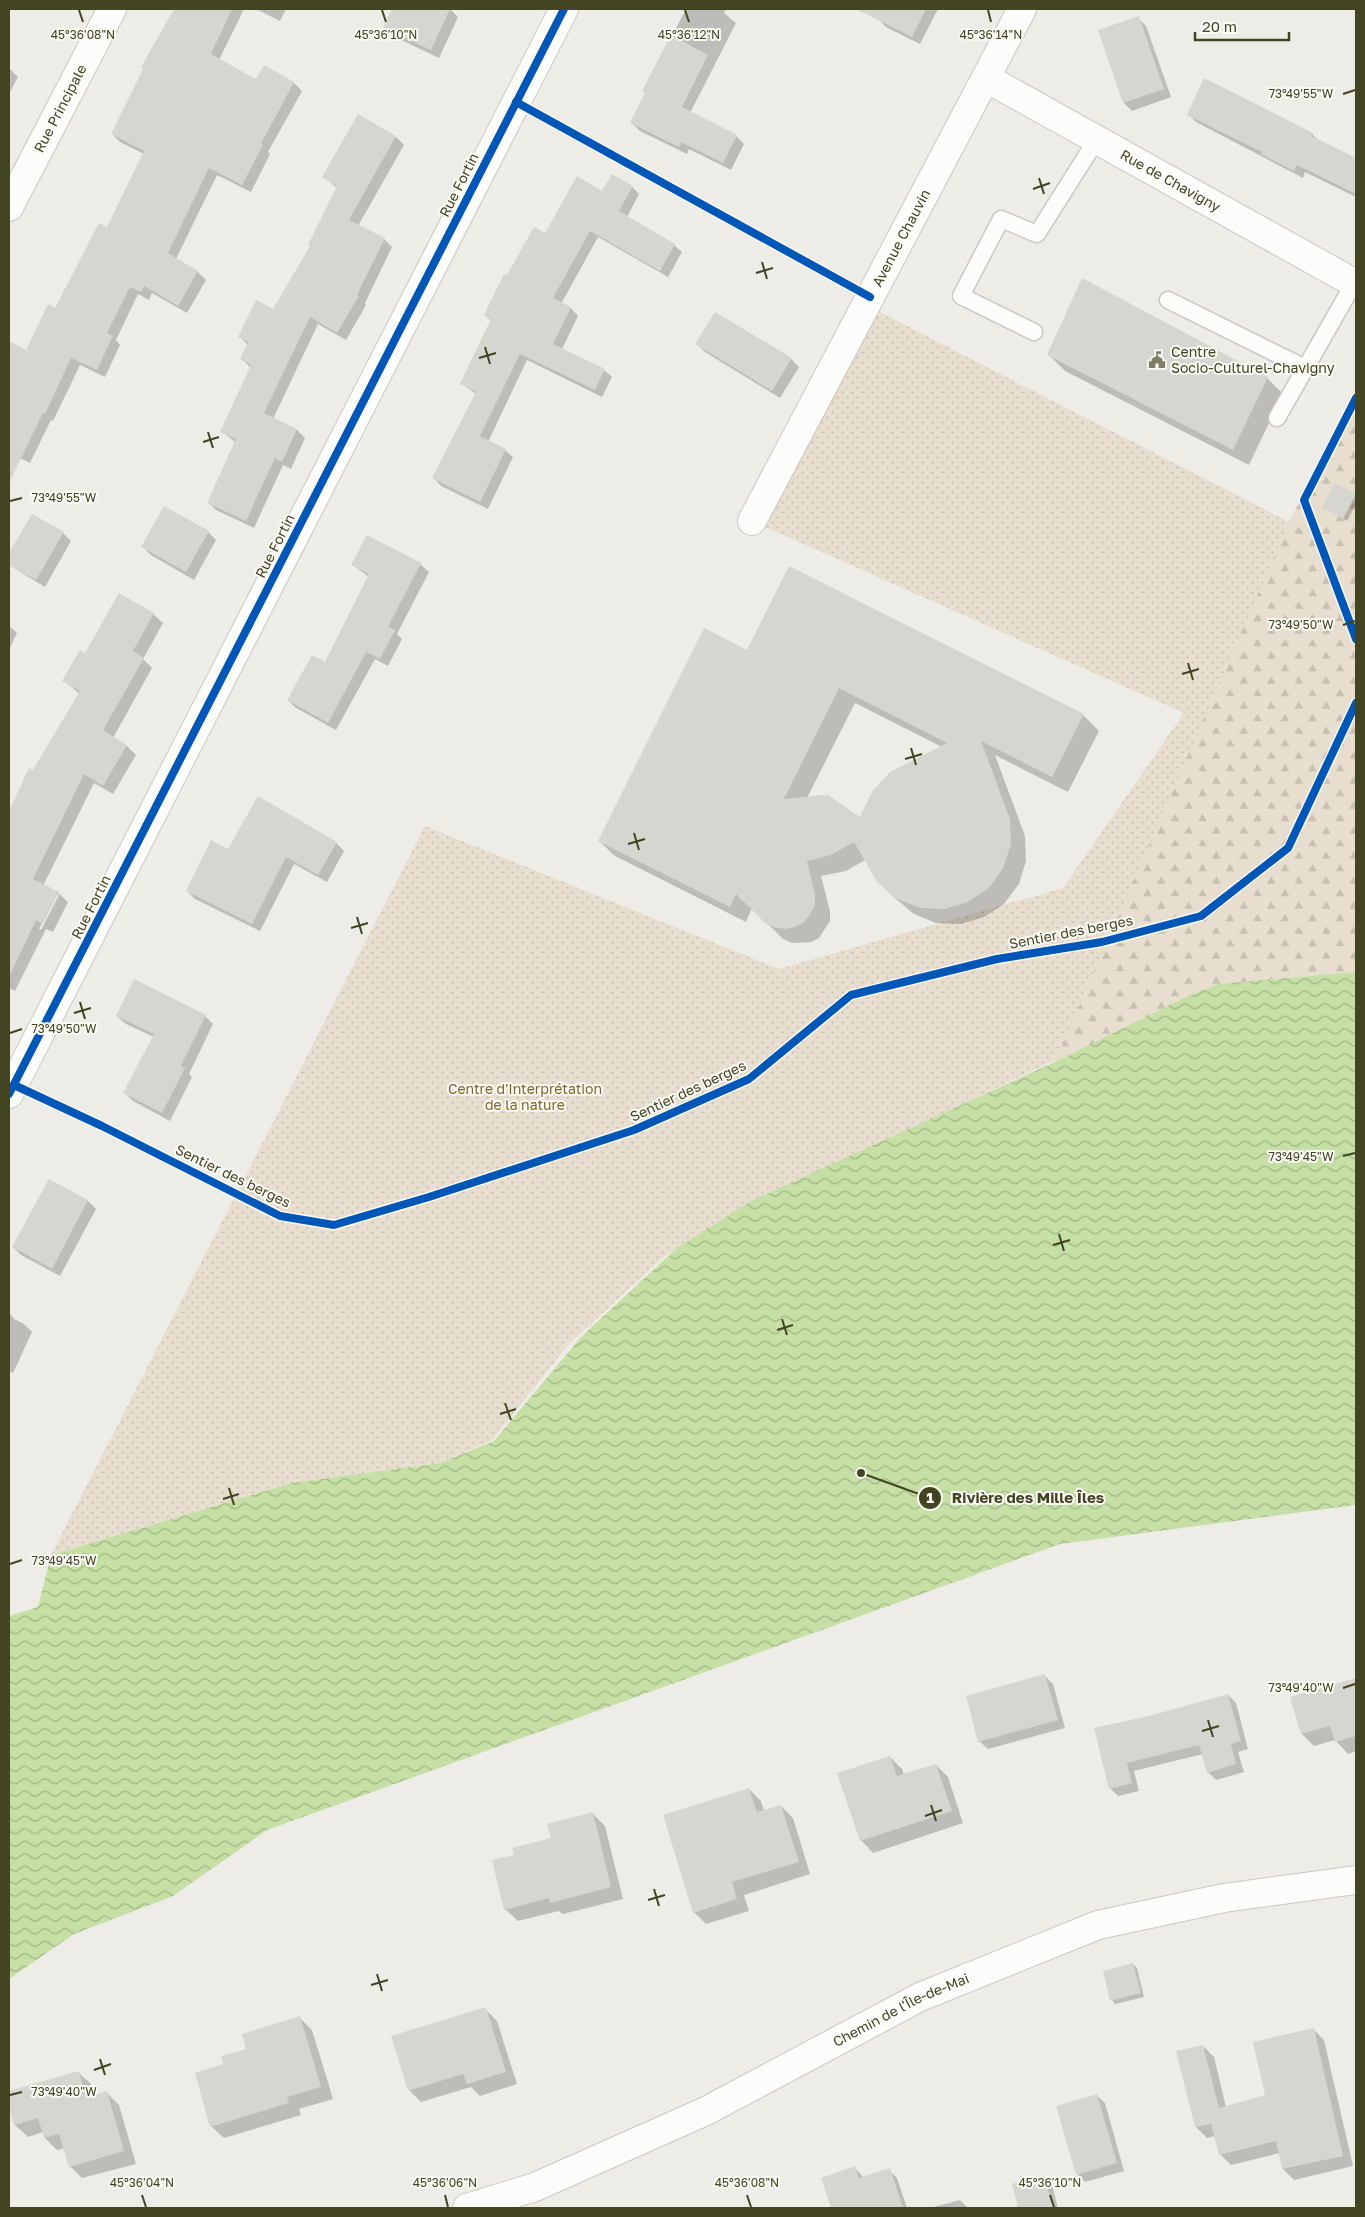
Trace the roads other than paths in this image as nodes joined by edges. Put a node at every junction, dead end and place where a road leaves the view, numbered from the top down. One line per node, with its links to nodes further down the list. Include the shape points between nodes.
1 (112, 9): 6 (street, Rue Principale)
2 (564, 9): 13 (street, Rue Fortin)
3 (1022, 9): 4 (street, Avenue Chauvin)
4 (986, 78): 5 (street, Rue de Chavigny); 12 (street, Avenue Chauvin)
5 (1097, 140): 7 (street, Rue de Chavigny); 9 (lane, via 1037,234 1001,219 962,296)
6 (9, 207)
7 (1355, 283): 10 (lane)
8 (1168, 300): 10 (lane)
9 (1034, 332)
10 (1305, 368): 11 (lane)
11 (1277, 418)
12 (752, 521)
13 (9, 1094)
14 (1356, 1880): 15 (street, Chemin de l'Île-de-Mai, via 1224,1898 1098,1925 920,1997 706,2111 535,2187)
15 (467, 2208)

